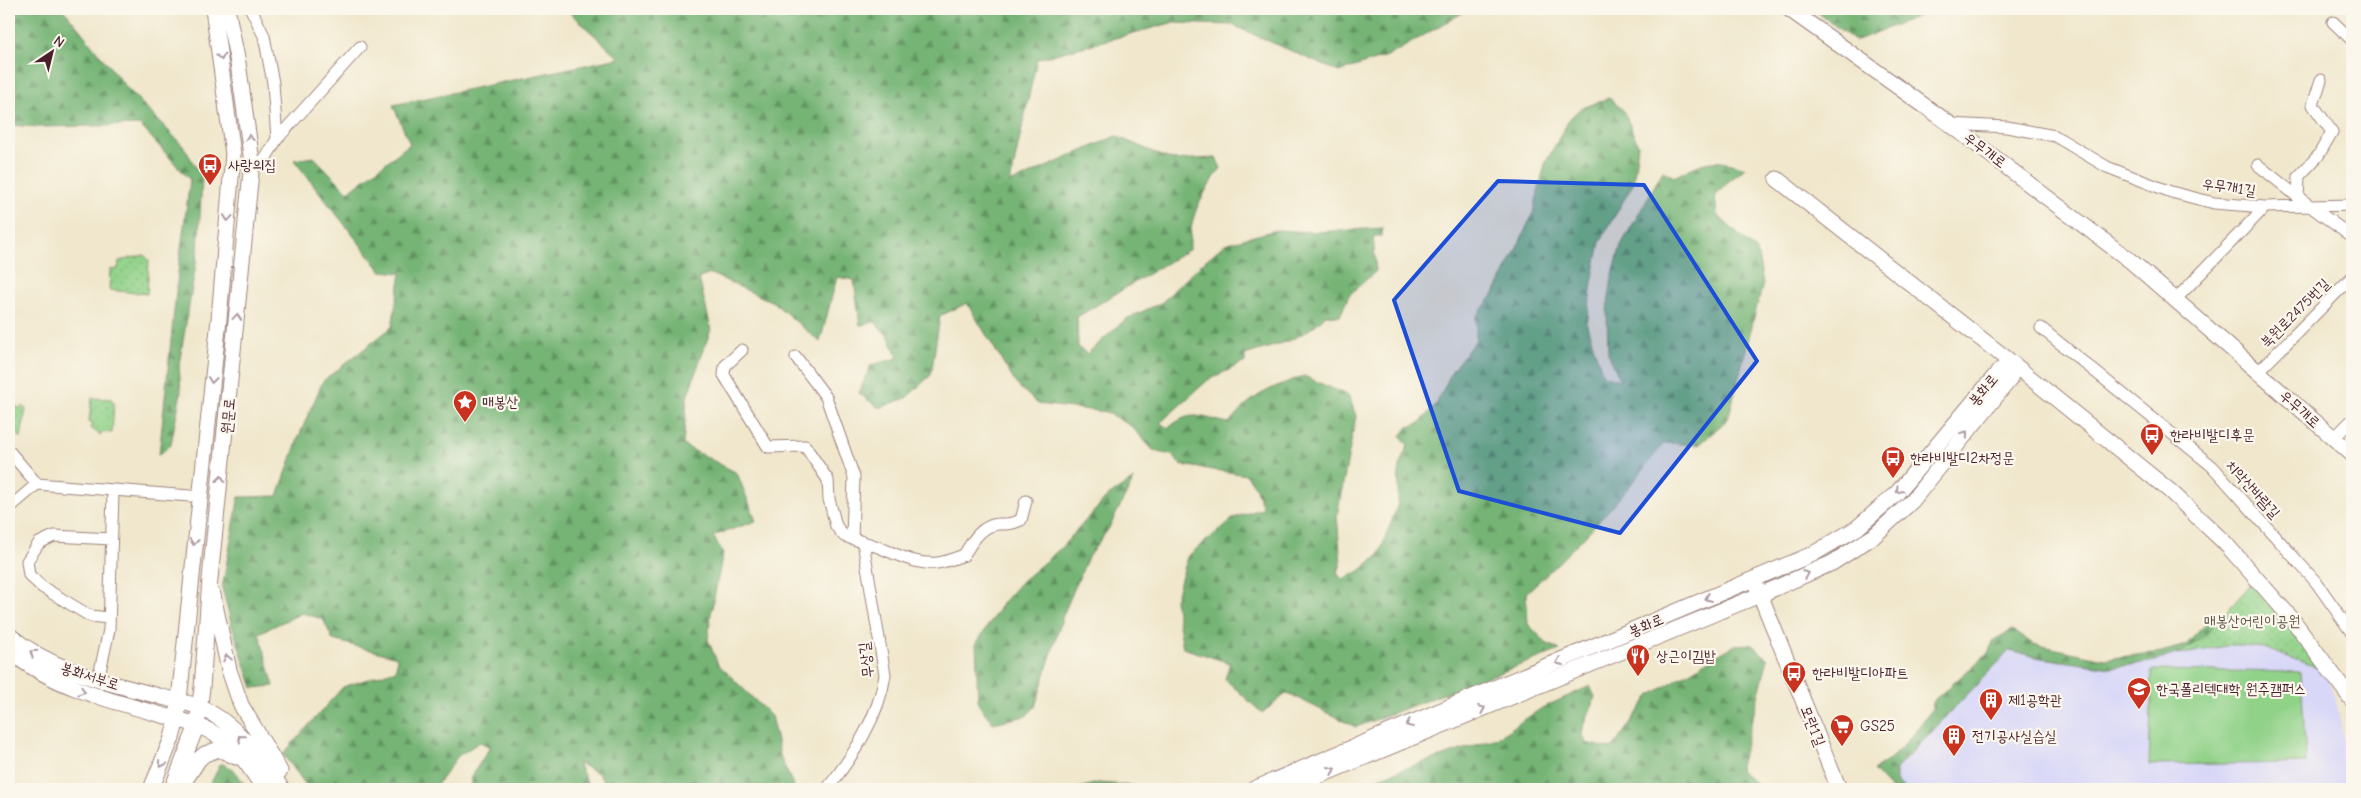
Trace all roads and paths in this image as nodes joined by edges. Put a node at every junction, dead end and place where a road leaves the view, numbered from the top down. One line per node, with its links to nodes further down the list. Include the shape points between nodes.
1 (213, 9): 46 (street, 원문로, one-way to 46, via 233,154 219,319)
2 (227, 9): 11 (street, 원문로, one-way to 2)
3 (251, 9): 10 (street, via 264,36 273,83)
4 (1789, 9): 9 (street, 우무개로)
5 (2333, 22): 6 (street)
6 (2352, 40)
7 (360, 47): 10 (street)
8 (2321, 80): 14 (street, via 2313,105 2332,132 2318,156 2298,176)
9 (1950, 124): 17 (street, 우무개1길, via 2007,127 2055,136 2107,167 2171,192 2214,203); 20 (street, 우무개로, via 2132,262)
10 (277, 139): 11 (street, via 264,161)
11 (252, 162): 37 (street, 원문로, one-way to 11)
12 (2258, 165): 14 (street)
13 (1777, 178): 24 (street)
14 (2298, 197): 16 (street)
15 (2352, 205): 16 (street, 우무개1길)
16 (2310, 206): 17 (street, 우무개1길); 18 (street)
17 (2265, 207): 20 (street)
18 (2352, 237)
19 (2352, 276): 25 (street, 북원로2475번길)
20 (2175, 300): 25 (street, 우무개로)
21 (2041, 328): 41 (street, 치악산바람길, via 2212,466 2316,582)
22 (742, 350): 36 (street, via 725,366 724,375 768,447 805,446 828,480 836,526 844,536)
23 (796, 357): 36 (street, 무상길, via 826,397 854,477)
24 (2012, 363): 38 (street, 봉화로, one-way to 38, via 2000,370 1897,494 1857,528 1813,554); 39 (street, 봉화로, one-way to 24, via 1832,563 1874,536 1912,501 2010,379); 45 (street, via 2170,492 2225,543)
25 (2259, 371): 27 (street, 우무개로)
26 (2352, 420): 27 (street, 우무개로)
27 (2333, 439): 29 (street, 우무개로)
28 (9, 451): 30 (street)
29 (2352, 454)
30 (37, 484): 31 (street); 34 (street)
31 (112, 492): 32 (street); 35 (street)
32 (190, 496)
33 (1026, 501): 36 (street, via 1021,520 1010,525 987,527 976,536 964,556 937,563 905,557)
34 (9, 508)
35 (111, 539): 40 (street); 40 (street, via 54,536 39,543 27,561 29,575 42,587 90,616)
36 (857, 540): 57 (street, 무상길, via 885,675 882,696 873,718 844,768)
37 (210, 579): 47 (street, 원문로); 56 (street, one-way to 37, via 241,705)
38 (1753, 579): 39 (street, 모란1길); 58 (street, 봉화로, one-way to 58)
39 (1762, 594): 59 (street, 봉화로, one-way to 39); 60 (street, 모란1길)
40 (109, 618): 44 (street)
41 (2352, 633)
42 (9, 635): 44 (street, 봉화서부로, one-way to 42, via 56,666)
43 (9, 651): 48 (street, 봉화서부로, one-way to 48, via 60,684)
44 (98, 680): 46 (street, 봉화서부로)
45 (2350, 692)
46 (178, 702): 47 (street, 봉화서부로); 48 (street, 원문로)
47 (200, 707): 49 (street, 원문로); 55 (street, one-way to 47, via 251,746)
48 (177, 719): 49 (street, 봉화서부로); 51 (street, 원문로, one-way to 51)
49 (197, 725): 50 (street, via 215,733 238,750); 52 (street, 원문로)
50 (254, 773): 53 (street, via 232,753 219,749 199,759); 54 (street)
51 (151, 789)
52 (172, 789)
53 (179, 789)
54 (264, 789)
55 (282, 789)
56 (291, 789)
57 (827, 789)
58 (1254, 789)
59 (1287, 789)
60 (1838, 789)

